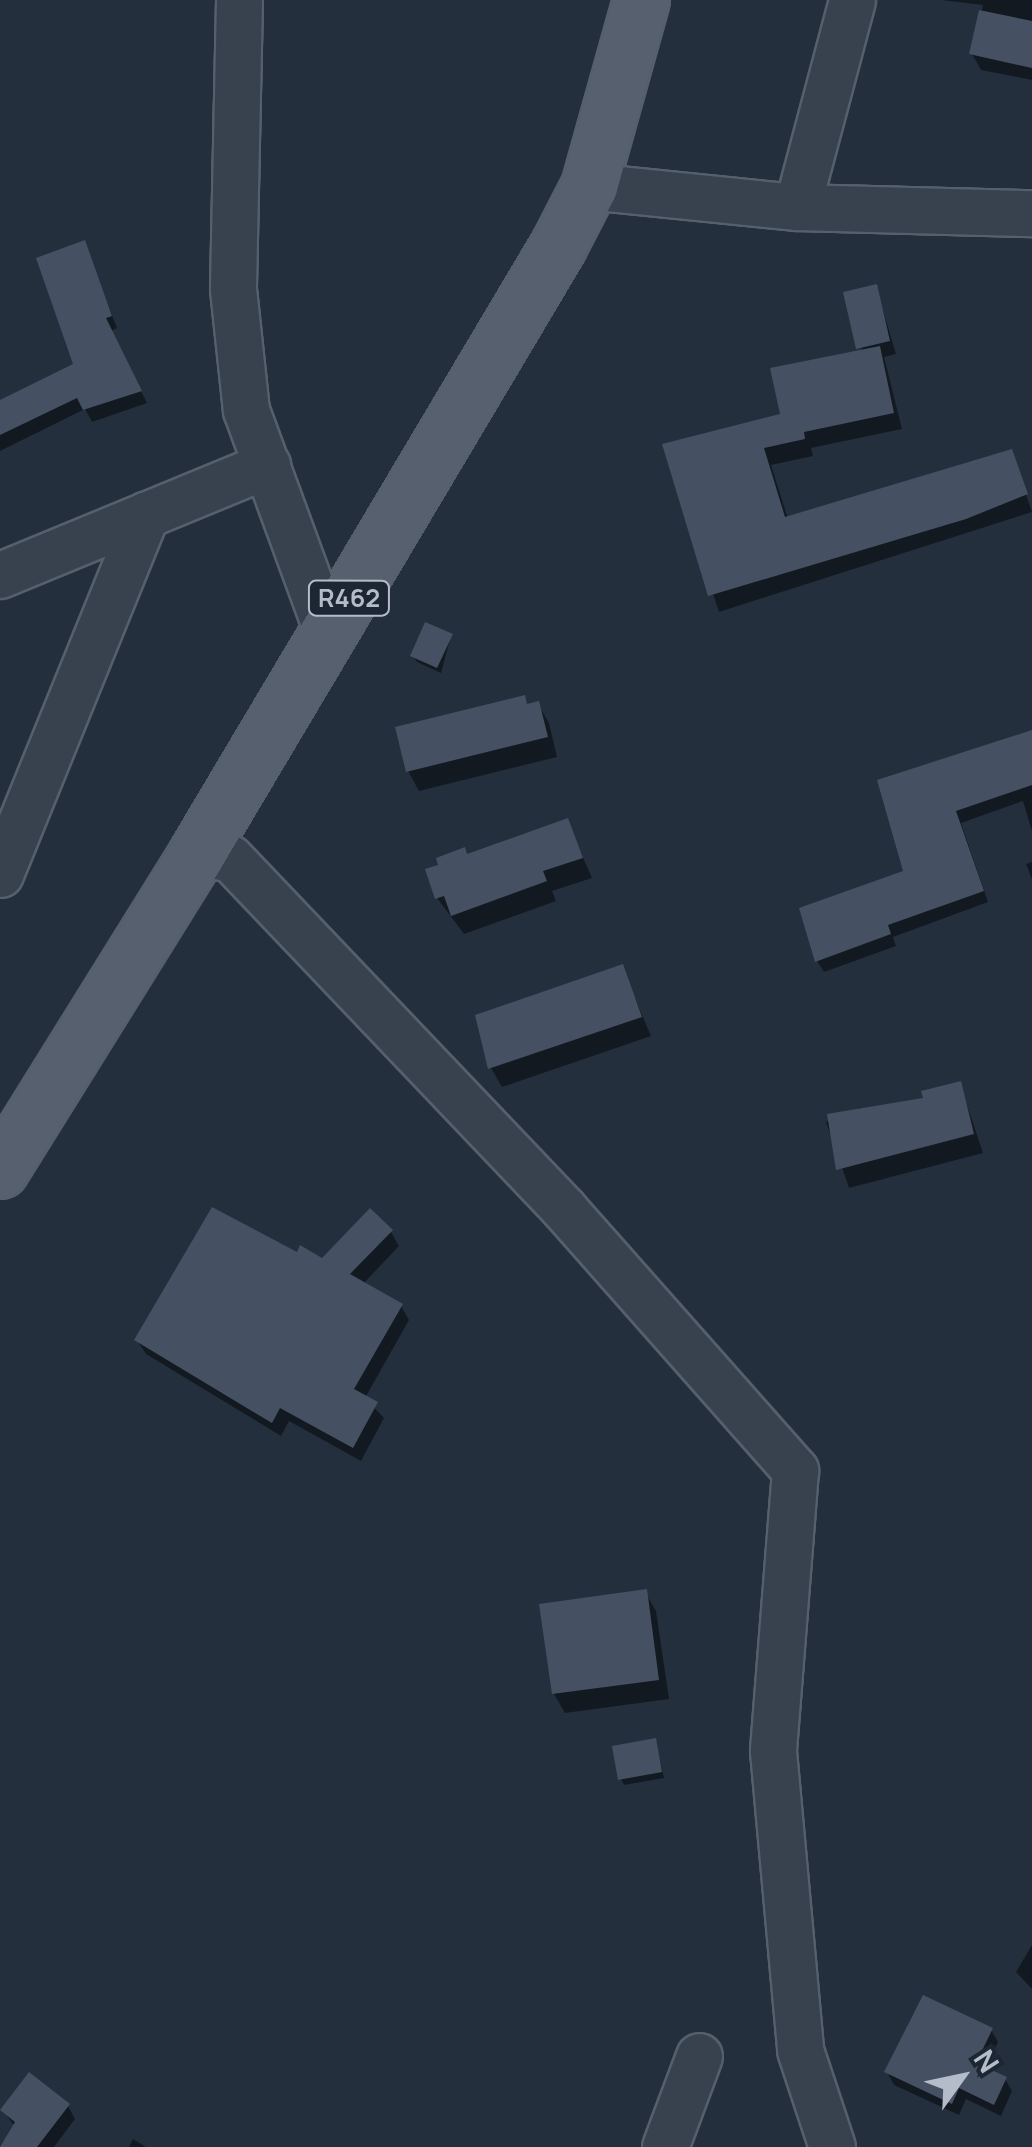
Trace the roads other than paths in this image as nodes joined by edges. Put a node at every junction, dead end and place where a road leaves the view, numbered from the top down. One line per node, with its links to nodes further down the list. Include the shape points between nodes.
1 (240, 0): 7 (street, via 233,289 246,410)
2 (641, 0): 4 (main road, R462)
3 (852, 0): 5 (street)
4 (589, 186): 5 (street); 10 (main road, R462)
5 (797, 207): 6 (street)
6 (1032, 213)
7 (266, 465): 8 (street); 10 (street)
8 (146, 515): 9 (street); 12 (street)
9 (0, 575)
10 (328, 634): 11 (main road, R462)
11 (197, 854): 13 (main road, R462); 16 (street, via 230,858 564,1209 794,1470 773,1751 800,2050)
12 (0, 874)
13 (0, 1170)
14 (699, 2056): 15 (street)
15 (666, 2147)
16 (832, 2147)

